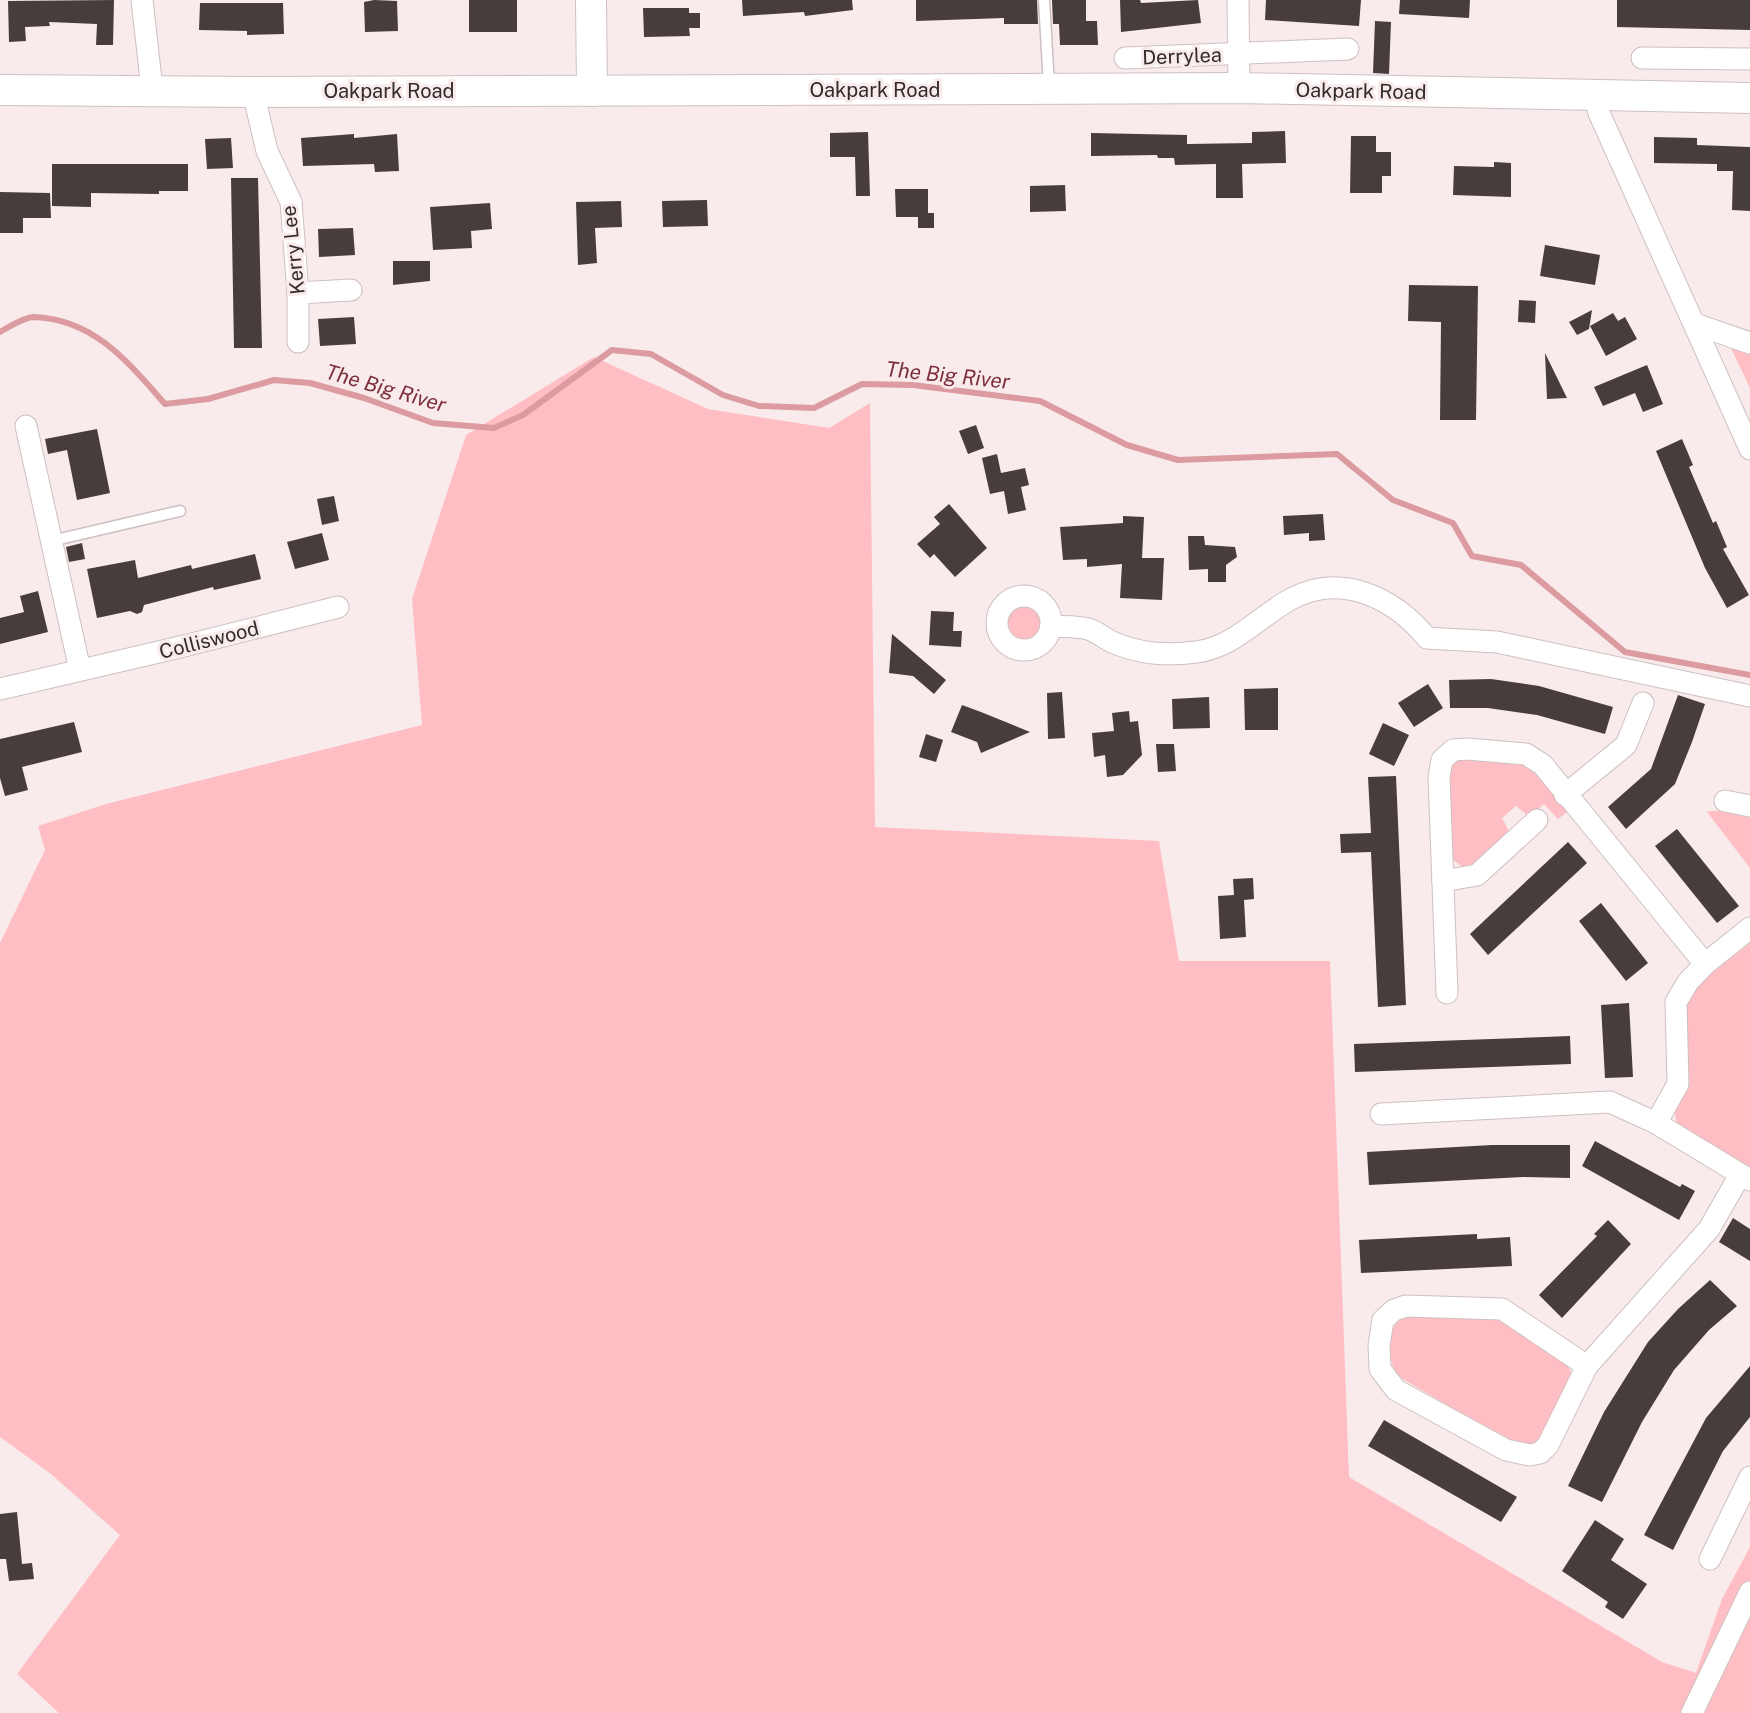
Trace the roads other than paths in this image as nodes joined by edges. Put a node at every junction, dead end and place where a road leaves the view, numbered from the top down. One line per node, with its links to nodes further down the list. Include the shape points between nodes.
1 (142, 0): 11 (street)
2 (591, 0): 14 (main road)
3 (1044, 0): 12 (lane)
4 (1238, 0): 6 (street, Derrylea)
5 (1348, 49): 6 (street, Derrylea)
6 (1239, 54): 7 (street, Derrylea); 10 (street, Derrylea)
7 (1125, 58)
8 (1642, 58): 9 (street)
9 (1750, 59)
10 (1239, 88): 12 (main road, Oakpark Road); 16 (main road, Oakpark Road)
11 (152, 89): 13 (main road, Oakpark Road); 15 (main road, Oakpark Road)
12 (1049, 89): 14 (main road, Oakpark Road)
13 (0, 90)
14 (592, 91): 15 (main road, Oakpark Road)
15 (253, 92): 19 (street, Kerry Lee, via 267,151 291,202)
16 (1594, 95): 17 (main road, Oakpark Road); 20 (street)
17 (1750, 98)
18 (351, 290): 19 (street)
19 (298, 293): 21 (street, Kerry Lee)
20 (1695, 324): 22 (street); 24 (street)
21 (298, 342)
22 (1750, 343)
23 (26, 426): 26 (street)
24 (1750, 449)
25 (180, 511): 26 (lane)
26 (51, 541): 29 (street)
27 (338, 607): 29 (street, Colliswood)
28 (1051, 626): 31 (street, via 1089,629 1112,642 1158,656 1199,652 1233,640 1292,599 1320,589 1358,590 1397,607 1427,638 1497,642)
29 (80, 670): 30 (street, Colliswood)
30 (0, 689)
31 (1750, 696)
32 (1643, 703): 33 (street, via 1626,745)
33 (1565, 795): 37 (street, via 1543,765 1526,754 1453,750 1442,760 1439,777); 39 (street)
34 (1725, 801): 35 (street)
35 (1750, 806)
36 (1537, 820): 37 (street, via 1477,875)
37 (1443, 881): 40 (street)
38 (1750, 928): 39 (street)
39 (1706, 964): 42 (street, via 1676,1002 1678,1084)
40 (1447, 993)
41 (1381, 1114): 42 (street, via 1610,1102)
42 (1656, 1123): 43 (street)
43 (1745, 1178): 44 (street, via 1710,1229)
44 (1587, 1366): 44 (street, via 1548,1445 1540,1453 1522,1453 1506,1449 1396,1390 1380,1370 1383,1320 1406,1306 1502,1309)
45 (1750, 1477): 46 (street)
46 (1710, 1559)
47 (1750, 1592): 48 (street)
48 (1692, 1713)

